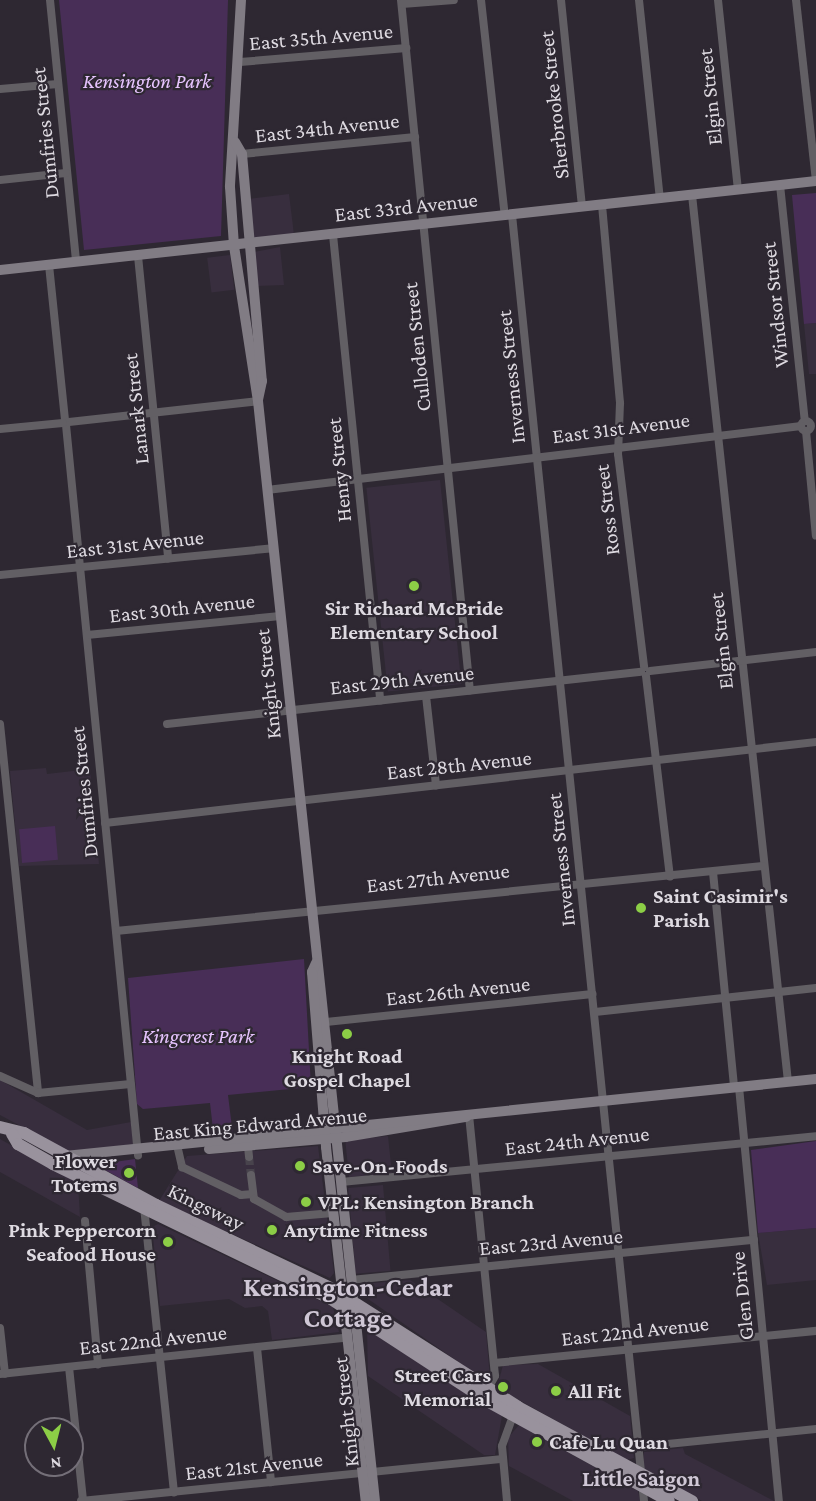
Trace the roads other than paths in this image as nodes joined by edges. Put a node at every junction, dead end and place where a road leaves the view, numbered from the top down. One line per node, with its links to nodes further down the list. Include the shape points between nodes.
1 (50, 0): 12 (street, Dumfries Street)
2 (241, 0): 11 (main road, Knight Street)
3 (454, 0): 9 (street, East 35th Avenue)
4 (481, 0): 26 (street, Inverness Street)
5 (561, 0): 25 (street, Sherbrooke Street)
6 (639, 0): 23 (street)
7 (718, 0): 21 (street, Elgin Street)
8 (796, 0): 19 (street)
9 (402, 2): 10 (street, Culloden Street)
10 (406, 48): 11 (street, East 35th Avenue); 14 (street, Culloden Street)
11 (240, 62): 15 (main road, Knight Street)
12 (58, 84): 13 (street); 17 (street, Dumfries Street)
13 (0, 89)
14 (416, 137): 16 (street, East 34th Avenue); 27 (street, Culloden Street)
15 (236, 142): 16 (main road, Knight Street); 30 (main road, Knight Street, via 230,187)
16 (242, 154): 29 (main road, Knight Street)
17 (66, 173): 18 (street); 32 (street, Dumfries Street)
18 (0, 180)
19 (816, 181): 20 (main road, East 33rd Avenue)
20 (780, 185): 21 (main road, East 33rd Avenue); 38 (street, Windsor Street)
21 (738, 190): 22 (main road, East 33rd Avenue)
22 (692, 195): 23 (main road, East 33rd Avenue); 40 (street, Elgin Street)
23 (660, 199): 24 (main road, East 33rd Avenue)
24 (602, 205): 25 (main road, East 33rd Avenue); 41 (street, Ross Street, via 620,403)
25 (582, 207): 26 (main road, East 33rd Avenue)
26 (509, 216): 27 (main road, East 33rd Avenue); 42 (street, Inverness Street)
27 (424, 225): 28 (main road, East 33rd Avenue); 43 (street, Culloden Street)
28 (333, 235): 29 (main road, East 33rd Avenue); 44 (street, Henry Street)
29 (247, 244): 30 (main road, East 33rd Avenue); 35 (main road, Knight Street, via 262,381)
30 (234, 246): 31 (main road, East 33rd Avenue); 35 (main road, Knight Street)
31 (138, 256): 32 (main road, East 33rd Avenue); 36 (street, Lanark Street)
32 (76, 262): 33 (main road, East 33rd Avenue)
33 (49, 265): 34 (main road, East 33rd Avenue); 37 (street, Dumfries Street)
34 (0, 270)
35 (258, 401): 36 (street); 45 (main road, Knight Street)
36 (155, 413): 37 (street); 49 (street, Lanark Street)
37 (66, 422): 39 (street); 50 (street, Dumfries Street)
38 (808, 426): 40 (street, East 31st Avenue); 46 (street, Windsor Street)
39 (0, 429)
40 (714, 436): 41 (street, East 31st Avenue); 55 (street, Elgin Street)
41 (618, 446): 42 (street, East 31st Avenue); 56 (street, Ross Street)
42 (537, 458): 43 (street, East 31st Avenue); 57 (street, Inverness Street)
43 (447, 471): 44 (street, East 31st Avenue); 58 (street, Culloden Street)
44 (358, 481): 45 (street, East 31st Avenue); 60 (street, Henry Street)
45 (267, 490): 48 (main road, Knight Street)
46 (814, 503): 47 (street, Windsor Street)
47 (816, 536)
48 (273, 549): 49 (street, East 31st Avenue); 52 (main road, Knight Street)
49 (168, 559): 50 (street, East 31st Avenue)
50 (80, 567): 51 (street, East 31st Avenue); 53 (street, Dumfries Street)
51 (0, 575)
52 (280, 616): 53 (street, East 30th Avenue); 61 (main road, Knight Street)
53 (87, 635): 70 (street, Dumfries Street)
54 (816, 652): 55 (street, East 29th Avenue)
55 (741, 660): 56 (street, East 29th Avenue); 65 (street, Elgin Street)
56 (645, 671): 57 (street, East 29th Avenue); 66 (street, Ross Street)
57 (561, 681): 58 (street, East 29th Avenue); 67 (street, Inverness Street)
58 (470, 691): 59 (street, East 29th Avenue)
59 (426, 696): 60 (street, East 29th Avenue); 68 (street)
60 (380, 701): 61 (street, East 29th Avenue)
61 (290, 711): 63 (street, East 29th Avenue); 69 (main road, Knight Street)
62 (0, 724): 89 (street)
63 (167, 724)
64 (816, 742): 65 (street, East 28th Avenue)
65 (750, 750): 66 (street, East 28th Avenue); 71 (street, Elgin Street)
66 (656, 761): 67 (street, East 28th Avenue); 73 (street, Ross Street)
67 (571, 771): 68 (street, East 28th Avenue); 74 (street, Inverness Street)
68 (436, 785): 69 (street, East 28th Avenue)
69 (299, 801): 70 (street, East 28th Avenue); 75 (main road, Knight Street)
70 (105, 823): 76 (street, Dumfries Street)
71 (763, 866): 72 (street, East 27th Avenue); 79 (street, Elgin Street)
72 (713, 872): 73 (street, East 27th Avenue); 81 (street, Glen Drive)
73 (670, 877): 74 (street, East 27th Avenue)
74 (582, 884): 75 (street, East 27th Avenue); 80 (street, Inverness Street)
75 (310, 910): 76 (street, East 27th Avenue); 77 (main road, Knight Street)
76 (116, 931): 87 (street, Dumfries Street)
77 (316, 963): 83 (main road, Knight Street, via 321,971); 95 (main road, Knight Street, via 312,972)
78 (816, 988): 79 (street)
79 (778, 993): 81 (street); 86 (street, Elgin Street)
80 (593, 994): 82 (street, Inverness Street); 83 (street, East 26th Avenue)
81 (725, 999): 82 (street); 88 (street, Glen Drive)
82 (595, 1012): 90 (street, Inverness Street)
83 (326, 1022): 93 (main road, Knight Street)
84 (0, 1076): 89 (street)
85 (816, 1079): 86 (main road, East King Edward Avenue)
86 (789, 1082): 88 (main road, East King Edward Avenue)
87 (131, 1084): 89 (street); 99 (street, Dumfries Street)
88 (736, 1087): 90 (main road, East King Edward Avenue); 97 (street, Glen Drive)
89 (38, 1092)
90 (605, 1101): 91 (main road, East King Edward Avenue); 101 (street, Inverness Street)
91 (469, 1115): 93 (main road, East King Edward Avenue); 104 (street)
92 (0, 1127): 94 (main road, Kingsway)
93 (336, 1133): 95 (main road, East King Edward Avenue); 106 (main road, Knight Street)
94 (12, 1134): 100 (main road, Kingsway, via 24,1133); 103 (main road, Kingsway, via 18,1144)
95 (325, 1135): 98 (main road, East King Edward Avenue); 98 (main road, East King Edward Avenue, via 248,1152); 110 (main road, Knight Street)
96 (816, 1136): 97 (street, East 24th Avenue)
97 (744, 1143): 101 (street, East 24th Avenue); 112 (street, Glen Drive)
98 (177, 1148): 99 (main road, East King Edward Avenue); 107 (street, via 182,1167 241,1195)
99 (138, 1152): 100 (main road, East King Edward Avenue); 102 (main road, East King Edward Avenue)
100 (64, 1156): 102 (main road, Kingsway)
101 (610, 1156): 104 (street, East 24th Avenue); 113 (street, Inverness Street)
102 (78, 1162): 103 (main road, East King Edward Avenue); 108 (main road, Kingsway)
103 (53, 1164): 109 (main road, Kingsway)
104 (475, 1170): 106 (street, East 24th Avenue); 114 (street)
105 (251, 1175): 107 (street)
106 (341, 1182): 115 (main road, Knight Street)
107 (253, 1194): 110 (street, via 258,1203 285,1217)
108 (143, 1198): 109 (street); 116 (main road, Kingsway)
109 (145, 1212): 116 (main road, Kingsway); 124 (street)
110 (333, 1213): 116 (main road, Knight Street)
111 (85, 1221): 126 (street)
112 (754, 1240): 113 (street, East 23rd Avenue); 120 (street, Glen Drive)
113 (619, 1254): 114 (street, East 23rd Avenue); 123 (street, Inverness Street)
114 (484, 1266): 115 (street, East 23rd Avenue); 125 (street)
115 (351, 1280): 116 (main road, Knight Street)
116 (346, 1300): 117 (main road, Kingsway); 121 (main road, Knight Street); 129 (main road, Kingsway)
117 (355, 1314): 129 (main road, Kingsway); 135 (main road, Knight Street)
118 (0, 1328): 128 (street)
119 (816, 1331): 120 (street, East 22nd Avenue)
120 (764, 1336): 123 (street, East 22nd Avenue); 132 (street, Glen Drive)
121 (345, 1338): 122 (street, East 22nd Avenue); 135 (main road, Knight Street)
122 (257, 1348): 124 (street, East 22nd Avenue); 137 (street)
123 (629, 1350): 125 (street, East 22nd Avenue); 133 (street, Inverness Street)
124 (160, 1358): 126 (street, East 22nd Avenue); 139 (street)
125 (494, 1363): 129 (street)
126 (98, 1364): 127 (street, East 22nd Avenue)
127 (69, 1367): 128 (street, East 22nd Avenue); 140 (street)
128 (2, 1374)
129 (485, 1393): 130 (main road, Kingsway)
130 (515, 1411): 134 (street, via 503,1437); 136 (main road, Kingsway); 138 (main road, Kingsway)
131 (816, 1430): 132 (street)
132 (772, 1434): 133 (street); 147 (street, Glen Drive)
133 (638, 1447): 136 (street, Inverness Street)
134 (503, 1459): 135 (street, East 21st Avenue); 143 (street)
135 (368, 1473): 137 (street, East 21st Avenue); 141 (main road, Knight Street); 142 (main road, Knight Street)
136 (640, 1473): 138 (street, Inverness Street); 146 (main road, Kingsway)
137 (271, 1482): 139 (street, East 21st Avenue)
138 (642, 1486): 144 (street, Inverness Street); 145 (main road, Kingsway)
139 (174, 1492): 140 (street, East 21st Avenue)
140 (82, 1501)
141 (366, 1501)
142 (375, 1501)
143 (507, 1501)
144 (644, 1501)
145 (669, 1501)
146 (692, 1501)
147 (779, 1501)

